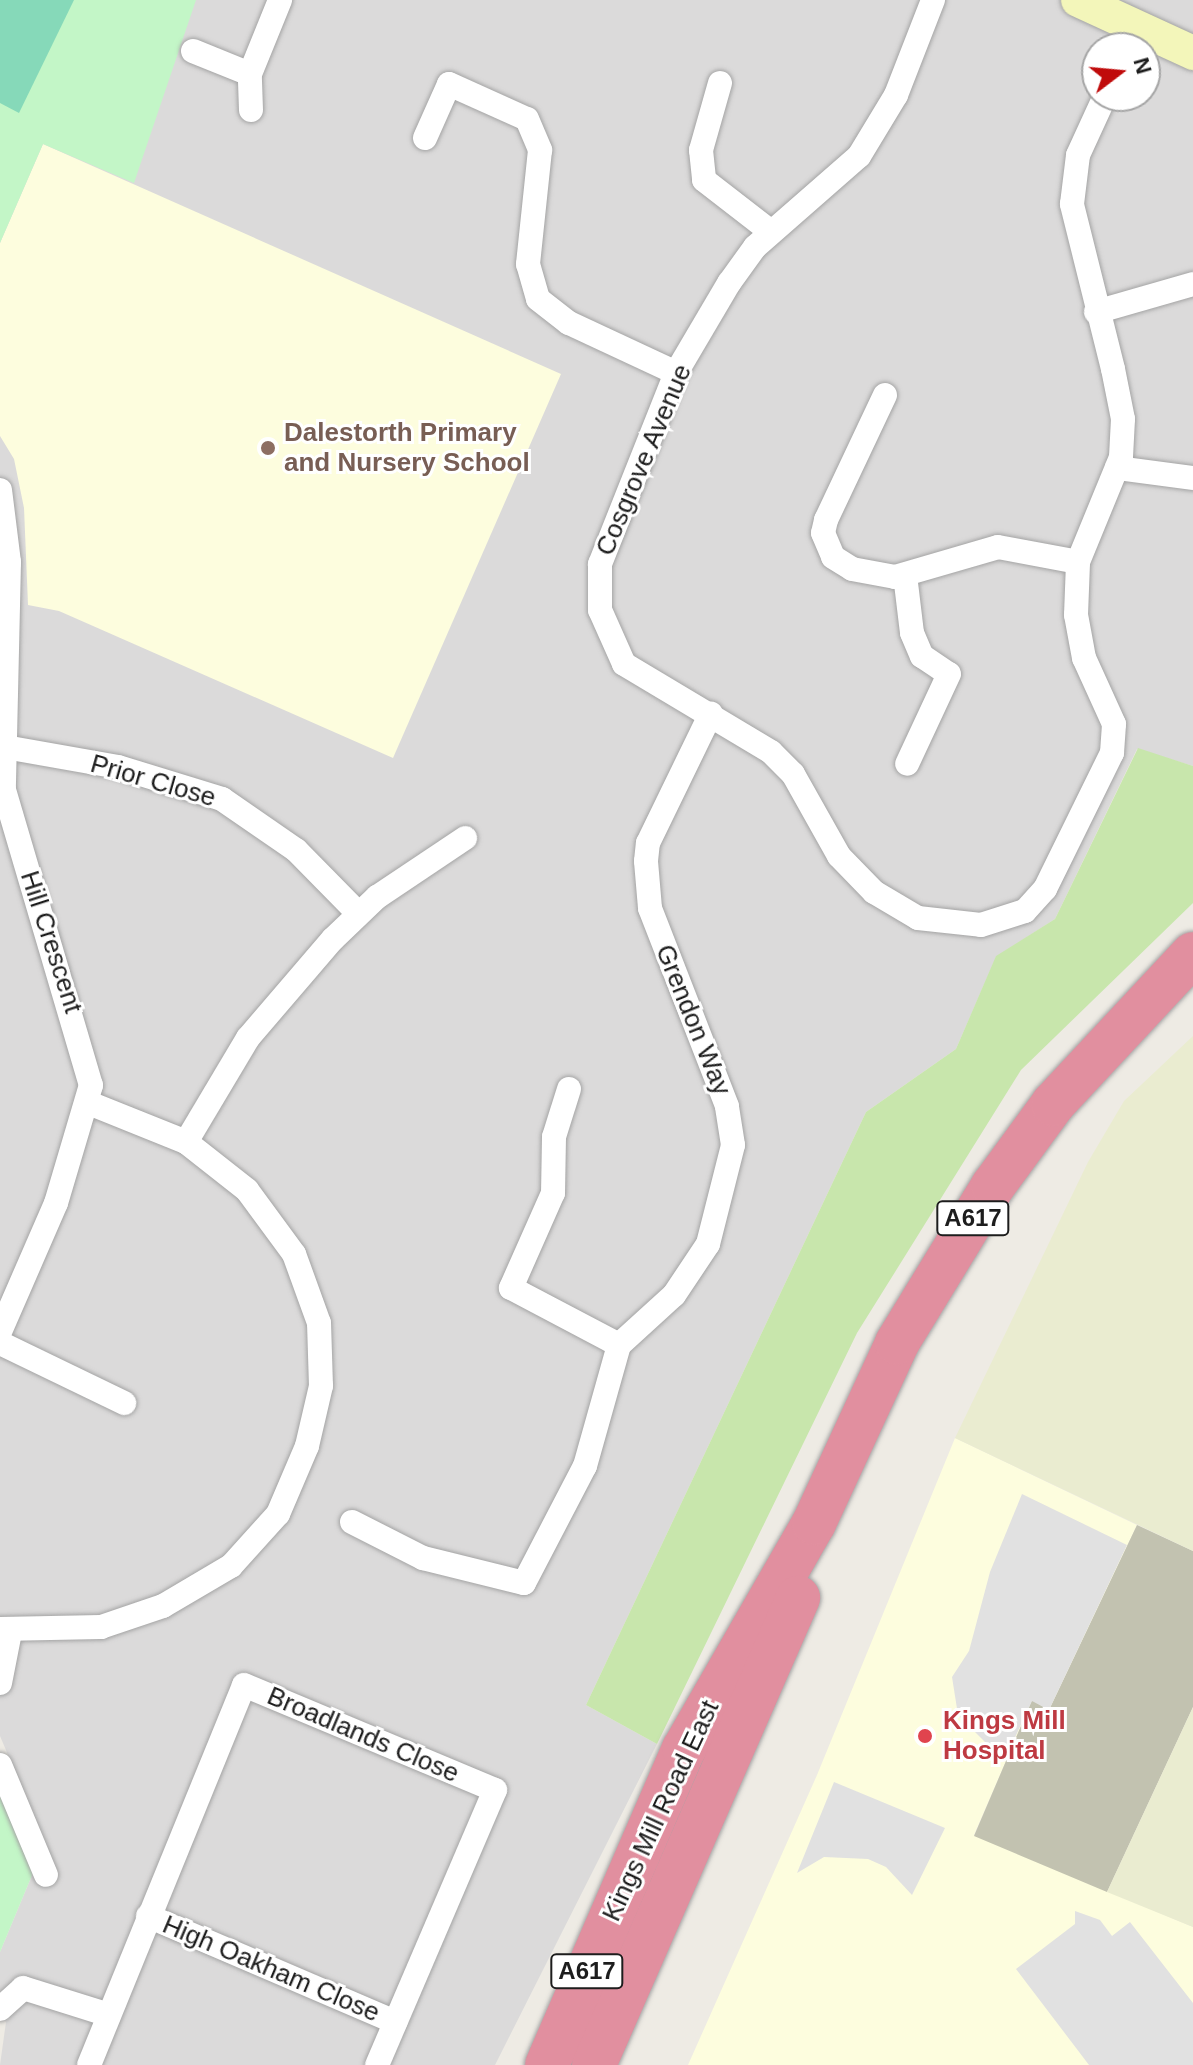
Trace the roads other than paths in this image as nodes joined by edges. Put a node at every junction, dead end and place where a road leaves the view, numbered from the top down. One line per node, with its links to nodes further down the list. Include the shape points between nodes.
1 (280, 0): 8 (street)
2 (933, 0): 13 (street, Cosgrove Avenue, via 896,95 859,156)
3 (1078, 0): 4 (street)
4 (1123, 32)
5 (1161, 45): 7 (street)
6 (193, 51): 8 (street)
7 (1193, 53)
8 (250, 74): 10 (street)
9 (720, 83): 13 (street, via 701,150 704,180)
10 (251, 110)
11 (1098, 112): 15 (street, Cosgrove Avenue, via 1078,155 1072,204)
12 (425, 138): 16 (street, via 449,84 527,119 540,150 528,264 538,299 569,323)
13 (771, 232): 16 (street, Cosgrove Avenue, via 729,283)
14 (1193, 284): 15 (street)
15 (1096, 312): 18 (street, Cosgrove Avenue, via 1123,419)
16 (676, 373): 23 (street, Cosgrove Avenue, via 600,564 600,610 624,664)
17 (885, 395): 22 (street, via 823,533 833,557 852,569)
18 (1117, 468): 19 (street); 21 (street, Cosgrove Avenue)
19 (1193, 478)
20 (0, 490): 24 (street, Hill Crescent, via 9,562)
21 (1078, 562): 22 (street, via 998,547); 23 (street, Cosgrove Avenue, via 1076,615 1084,658 1114,724 1112,753 1045,889 1025,911 981,925 918,918 874,892 839,856 793,774)
22 (905, 575): 25 (street, via 917,644 949,674)
23 (711, 713): 35 (street, Grendon Way, via 648,843 646,886 667,958 718,1073 733,1145 708,1244 674,1295)
24 (5, 747): 26 (street, Hill Crescent); 28 (street, Prior Close, via 118,767 222,799 296,850)
25 (907, 764)
26 (6, 818): 31 (street, Hill Crescent, via 86,1053)
27 (465, 838): 28 (street)
28 (358, 913): 32 (street, via 248,1038)
29 (1193, 954): 38 (highway, Kings Mill Road East / A617, via 1053,1104 993,1186 897,1343)
30 (569, 1089): 35 (street, via 554,1137 553,1193 511,1288)
31 (89, 1103): 32 (street); 33 (street, Hill Crescent, via 56,1203)
32 (186, 1142): 39 (street, via 247,1190 294,1254 319,1323 321,1386 307,1446 278,1514 231,1566 163,1606 101,1627)
33 (0, 1332)
34 (0, 1343): 36 (street)
35 (619, 1345): 37 (street, via 585,1466 524,1583 423,1558)
36 (124, 1403)
37 (352, 1522)
38 (814, 1523): 49 (highway, Kings Mill Road East / A617, via 684,1749); 50 (highway, Kings Mill Road East / A617, via 805,1583)
39 (5, 1631): 40 (street)
40 (0, 1683)
41 (0, 1765): 42 (street)
42 (46, 1875)
43 (148, 1916): 45 (street, Broadlands Close); 46 (street, High Oakham Close); 46 (street, Broadlands Close, via 244,1685 495,1790)
44 (0, 2009): 45 (street, via 23,1988)
45 (109, 2015): 47 (street, Broadlands Close)
46 (395, 2022): 48 (street, Broadlands Close)
47 (89, 2065)
48 (377, 2065)
49 (547, 2065)
50 (594, 2065)

